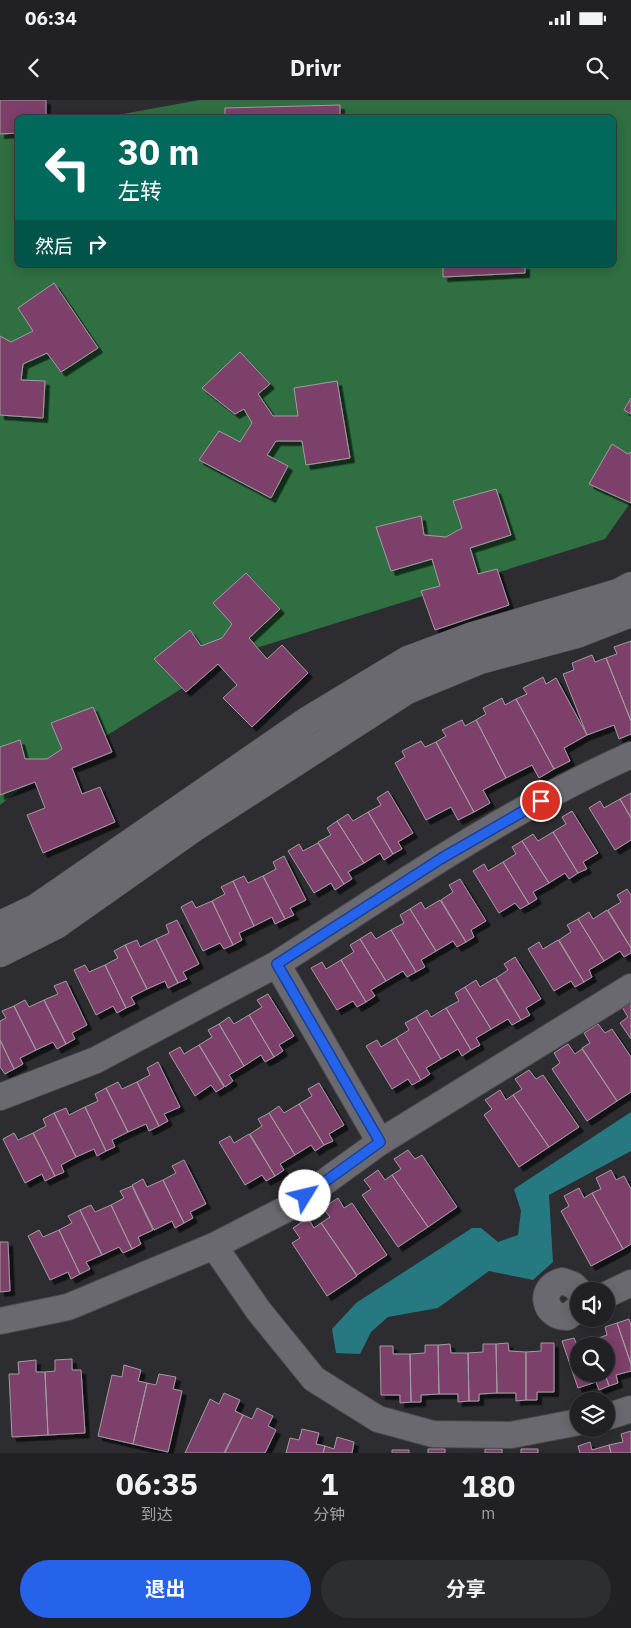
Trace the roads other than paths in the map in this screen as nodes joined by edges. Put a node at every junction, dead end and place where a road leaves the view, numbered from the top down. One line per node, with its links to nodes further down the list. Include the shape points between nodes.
1 (631, 586): 4 (street, via 618,593 470,637 408,660 307,720 36,908)
2 (631, 613): 5 (street, via 577,634 480,660 408,690 195,827 56,926)
3 (631, 755): 6 (street, via 590,773 442,858)
4 (0, 925)
5 (0, 953)
6 (277, 964): 8 (street, via 96,1060); 9 (street)
7 (631, 987): 9 (street)
8 (0, 1097)
9 (380, 1142): 10 (street, via 290,1207)
10 (214, 1246): 15 (street, via 68,1307); 18 (street, via 258,1310 314,1378 378,1419 433,1434 501,1435)
11 (631, 1283): 13 (street)
12 (570, 1284): 14 (street, via 562,1281 551,1286 546,1297 548,1308 556,1315)
13 (615, 1290)
14 (570, 1315)
15 (0, 1321)
16 (631, 1409): 17 (street)
17 (615, 1414)
18 (570, 1424)

